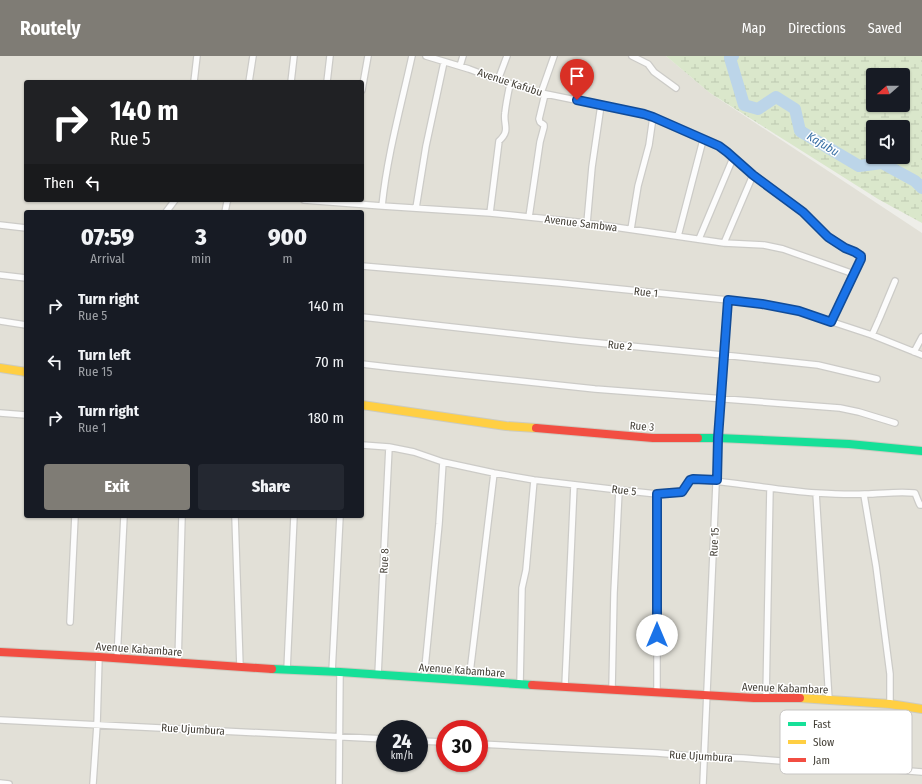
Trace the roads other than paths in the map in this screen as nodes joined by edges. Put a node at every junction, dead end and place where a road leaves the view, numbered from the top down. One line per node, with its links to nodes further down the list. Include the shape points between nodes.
1 (197, 56): 14 (street)
2 (253, 56): 15 (street)
3 (294, 56): 16 (street)
4 (330, 56): 17 (street)
5 (368, 56): 18 (street)
6 (412, 56): 29 (street)
7 (426, 56): 12 (street, Avenue Kafubu)
8 (463, 56): 13 (street)
9 (507, 56): 19 (street)
10 (554, 56): 22 (street)
11 (632, 56): 21 (street, via 648,64 654,72)
12 (444, 62): 13 (street, Avenue Kafubu); 30 (street)
13 (460, 66): 19 (street, Avenue Kafubu)
14 (194, 80)
15 (249, 80)
16 (291, 80)
17 (327, 80)
18 (364, 80)
19 (498, 80): 20 (street, Avenue Kafubu)
20 (510, 84): 22 (street, Avenue Kafubu); 31 (street, via 504,116 505,134 500,141)
21 (676, 88)
22 (543, 93): 23 (street, Avenue Kafubu); 32 (street, via 539,119 544,127)
23 (601, 105): 24 (street, Avenue Kafubu); 33 (street)
24 (653, 117): 25 (street, Avenue Kafubu); 36 (street)
25 (703, 140): 26 (street, Avenue Kafubu, via 719,146); 37 (street)
26 (733, 158): 27 (street, Avenue Kafubu); 38 (street)
27 (753, 175): 39 (street); 41 (street, Avenue Kafubu, via 803,212 828,237 861,256)
28 (329, 202): 29 (street, Avenue Sambwa)
29 (382, 206): 30 (street, Avenue Sambwa)
30 (416, 208): 31 (street, Avenue Sambwa)
31 (490, 213): 32 (street, Avenue Sambwa)
32 (529, 216): 33 (street, Avenue Sambwa)
33 (587, 223): 36 (street, Avenue Sambwa)
34 (0, 225): 35 (street)
35 (24, 228)
36 (631, 229): 37 (street, Avenue Sambwa)
37 (678, 236): 38 (street, Avenue Sambwa)
38 (699, 239): 39 (street, Avenue Sambwa)
39 (724, 243): 41 (street, Avenue Sambwa, via 764,245 783,249)
40 (364, 266): 45 (street, Rue 1)
41 (854, 274): 48 (street)
42 (0, 275): 43 (street)
43 (24, 278)
44 (895, 281): 50 (street)
45 (728, 300): 48 (street, Rue 1, via 799,311); 53 (street, Rue 15)
46 (364, 317): 53 (street, Rue 2)
47 (0, 321): 49 (street)
48 (831, 322): 50 (street, Rue 1)
49 (24, 324)
50 (872, 335): 52 (street, Rue 1)
51 (922, 337): 52 (street)
52 (914, 352): 54 (street, Rue 1)
53 (723, 355): 58 (street, Rue 2, via 818,364); 59 (street, Rue 15)
54 (922, 356)
55 (364, 364): 59 (street, via 539,384)
56 (0, 368): 57 (street)
57 (24, 372)
58 (877, 380)
59 (721, 399): 63 (street, via 840,408); 64 (street, Rue 15)
60 (364, 405): 64 (street, Rue 3, via 506,426 653,438)
61 (0, 413): 62 (street)
62 (24, 415)
63 (895, 423)
64 (718, 438): 67 (street, Rue 3, via 849,444); 71 (street, Rue 15)
65 (364, 445): 66 (street, Rue 5)
66 (389, 447): 68 (street, Rue 5); 93 (street, Rue 8)
67 (922, 451)
68 (442, 462): 69 (street, Rue 5); 94 (street, via 440,524)
69 (494, 473): 70 (street, Rue 5); 95 (street)
70 (534, 480): 72 (street, Rue 5); 96 (street, via 522,588)
71 (717, 480): 73 (street, Rue 5); 76 (street, Rue 5, via 693,479 682,492); 100 (street, Rue 15)
72 (574, 485): 74 (street, Rue 5); 97 (street)
73 (770, 488): 75 (street, Rue 5); 101 (street)
74 (619, 490): 76 (street, Rue 5); 98 (street)
75 (816, 493): 77 (street, Rue 5); 102 (street)
76 (657, 494): 99 (street)
77 (864, 494): 78 (street, Rue 5, via 914,492); 103 (street, via 890,674)
78 (922, 505)
79 (75, 518): 85 (street)
80 (124, 518): 88 (street)
81 (182, 518): 89 (street)
82 (235, 518): 90 (street)
83 (294, 518): 91 (street)
84 (340, 518): 92 (street)
85 (70, 622)
86 (0, 652): 87 (street, Avenue Kabambare)
87 (99, 657): 88 (street, Avenue Kabambare); 106 (street)
88 (117, 659): 89 (street, Avenue Kabambare)
89 (178, 663): 90 (street, Avenue Kabambare)
90 (240, 667): 91 (street, Avenue Kabambare)
91 (287, 670): 92 (street, Avenue Kabambare)
92 (336, 672): 93 (street, Avenue Kabambare); 107 (street)
93 (378, 675): 94 (street, Avenue Kabambare)
94 (424, 678): 95 (street, Avenue Kabambare)
95 (469, 681): 96 (street, Avenue Kabambare)
96 (520, 684): 97 (street, Avenue Kabambare)
97 (565, 686): 98 (street, Avenue Kabambare)
98 (612, 689): 99 (street, Avenue Kabambare)
99 (658, 692): 100 (street, Avenue Kabambare)
100 (707, 695): 101 (street, Avenue Kabambare); 110 (street, Rue 15)
101 (766, 698): 102 (street, Avenue Kabambare)
102 (829, 700): 103 (street, Avenue Kabambare)
103 (890, 704): 104 (street, Avenue Kabambare)
104 (922, 709)
105 (0, 720): 106 (street, Rue Ujumbura)
106 (97, 725): 107 (street, Rue Ujumbura); 116 (street)
107 (339, 736): 108 (street, Rue Ujumbura); 117 (street)
108 (376, 738)
109 (488, 744): 110 (street, Rue Ujumbura)
110 (705, 757): 111 (street, Rue Ujumbura); 118 (street, Rue 15)
111 (780, 760)
112 (912, 771): 113 (street, Rue Ujumbura)
113 (922, 772)
114 (0, 783): 115 (street)
115 (10, 784)
116 (93, 784)
117 (339, 784)
118 (704, 784)

